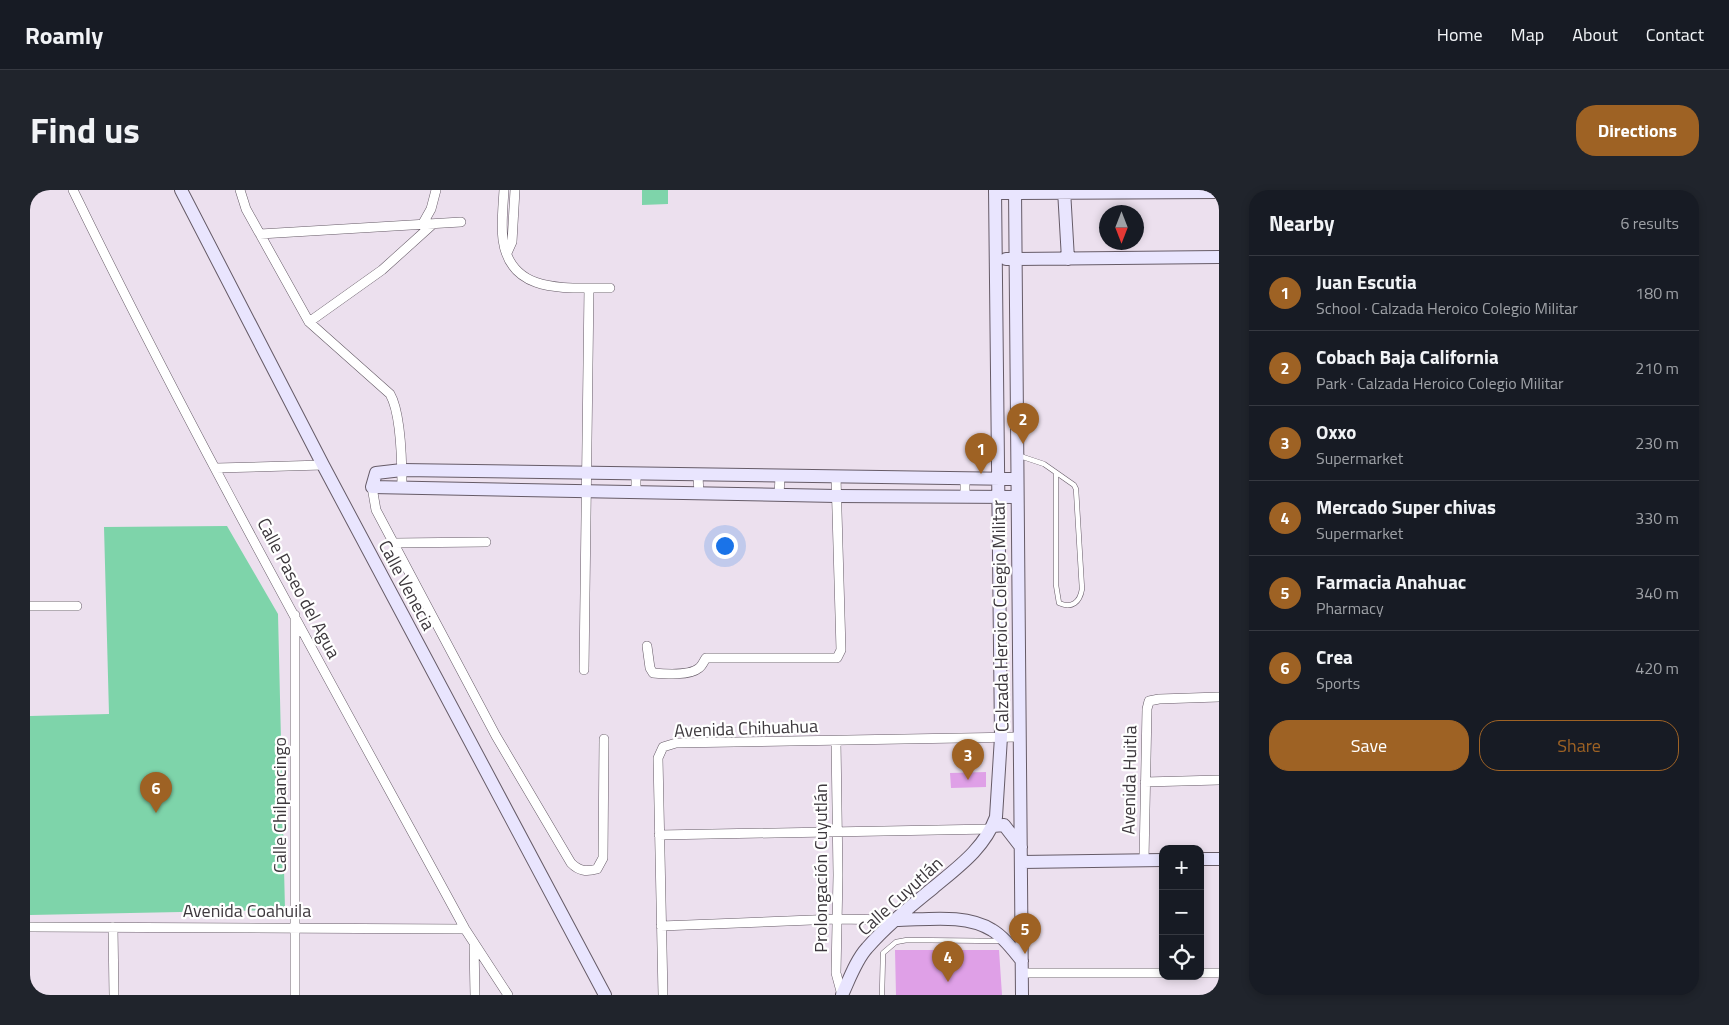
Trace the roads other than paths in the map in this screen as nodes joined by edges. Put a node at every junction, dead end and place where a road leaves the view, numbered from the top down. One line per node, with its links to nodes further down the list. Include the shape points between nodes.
1 (73, 190): 26 (street, Calle Paseo del Agua, via 138,324)
2 (181, 190): 25 (street, Calle Venecia)
3 (240, 190): 15 (street)
4 (436, 190): 14 (street)
5 (504, 190): 16 (street, via 502,230)
6 (515, 190): 16 (street, via 512,242)
7 (1153, 191): 10 (street); 11 (street)
8 (996, 192): 9 (street); 18 (street, Calzada Heroico Colegio Militar)
9 (1015, 192): 10 (street); 19 (street, Calzada Heroico Colegio Militar)
10 (1064, 192): 20 (street)
11 (1219, 192)
12 (461, 222): 13 (street)
13 (433, 224): 14 (street); 23 (street, via 382,270)
14 (422, 225): 15 (street)
15 (260, 234): 23 (street)
16 (507, 253): 21 (street, via 517,273 527,281)
17 (1219, 257): 20 (street)
18 (996, 259): 19 (street); 36 (street, Calzada Heroico Colegio Militar)
19 (1015, 259): 20 (street); 24 (street, Calzada Heroico Colegio Militar)
20 (1068, 259)
21 (590, 288): 22 (street); 30 (street)
22 (610, 288)
23 (309, 322): 27 (street, via 390,394 394,401)
24 (1016, 455): 29 (lane, via 1032,458); 37 (street, Calzada Heroico Colegio Militar)
25 (323, 465): 26 (street); 88 (street, Calle Venecia)
26 (216, 468): 53 (street, Calle Paseo del Agua)
27 (402, 470): 28 (street); 38 (street, via 376,473); 39 (street)
28 (538, 473): 30 (street); 40 (street)
29 (1056, 473): 29 (lane, via 1074,485 1078,496 1082,589 1075,604 1066,606 1059,603 1056,585)
30 (588, 474): 31 (street); 41 (street)
31 (636, 475): 32 (street); 42 (street)
32 (698, 476): 33 (street); 43 (street)
33 (780, 477): 34 (street); 44 (street)
34 (836, 477): 35 (street); 45 (street)
35 (965, 479): 36 (street); 46 (street)
36 (1000, 479): 37 (street); 47 (street, Calzada Heroico Colegio Militar)
37 (1016, 479): 48 (street, Calzada Heroico Colegio Militar)
38 (372, 487): 39 (street); 49 (street, via 376,510)
39 (402, 488): 40 (street)
40 (538, 492): 41 (street)
41 (588, 492): 42 (street); 55 (street)
42 (636, 493): 43 (street)
43 (699, 494): 44 (street)
44 (779, 495): 45 (street)
45 (836, 496): 46 (street); 54 (street, via 841,650 837,658 706,658 691,672 659,674 650,668)
46 (965, 497): 47 (street)
47 (1000, 497): 48 (street); 57 (street, Calzada Heroico Colegio Militar)
48 (1016, 497): 58 (street, Calzada Heroico Colegio Militar)
49 (394, 542): 50 (street); 59 (street, via 496,736 571,864 588,872 597,869 603,858)
50 (486, 542)
51 (30, 606): 52 (street)
52 (77, 606)
53 (295, 614): 73 (street, Calle Chilpancingo); 77 (street, Calle Paseo del Agua)
54 (647, 646)
55 (584, 670)
56 (1219, 697): 62 (street, Avenida Huitla, via 1149,701)
57 (1001, 737): 58 (street, Avenida Chihuahua); 60 (street, Avenida Chihuahua); 63 (street, Calzada Heroico Colegio Militar, via 998,808)
58 (1018, 737): 66 (street, Calzada Heroico Colegio Militar)
59 (604, 739)
60 (836, 741): 64 (street, Prolongación Cuyutlán); 65 (street, Avenida Chihuahua, via 676,743 663,748 658,758)
61 (1219, 780): 62 (street)
62 (1144, 782): 69 (street, Avenida Huitla)
63 (992, 828): 64 (street); 66 (street, via 1004,825 1008,828); 72 (street, Calle Cuyutlán, via 964,863)
64 (837, 832): 65 (street); 71 (street, Prolongación Cuyutlán)
65 (659, 835): 74 (street, Avenida Chihuahua)
66 (1022, 856): 69 (street); 80 (street, Calzada Heroico Colegio Militar)
67 (1204, 859): 68 (street)
68 (1219, 859)
69 (1144, 860): 70 (street)
70 (1159, 860)
71 (837, 919): 72 (street); 74 (street); 90 (street, Prolongación Cuyutlán, via 836,973)
72 (895, 920): 78 (street, via 977,923); 90 (street, Calle Cuyutlán, via 866,949)
73 (296, 926): 76 (street, Avenida Coahuila); 77 (street, Avenida Coahuila); 85 (street, Calle Chilpancingo)
74 (661, 926): 89 (street, Avenida Chihuahua)
75 (30, 927): 76 (street, Avenida Coahuila)
76 (114, 927): 84 (street)
77 (465, 929): 79 (street, Calle Paseo del Agua)
78 (1005, 941): 80 (street); 91 (lane, via 896,942 883,953)
79 (474, 942): 86 (street); 87 (street, Calle Paseo del Agua)
80 (1022, 967): 81 (street); 92 (street, Calzada Heroico Colegio Militar)
81 (1159, 973)
82 (1204, 973): 83 (street)
83 (1219, 973)
84 (114, 995)
85 (295, 995)
86 (475, 995)
87 (508, 995)
88 (605, 995)
89 (663, 995)
90 (842, 995)
91 (882, 995)
92 (1022, 995)

